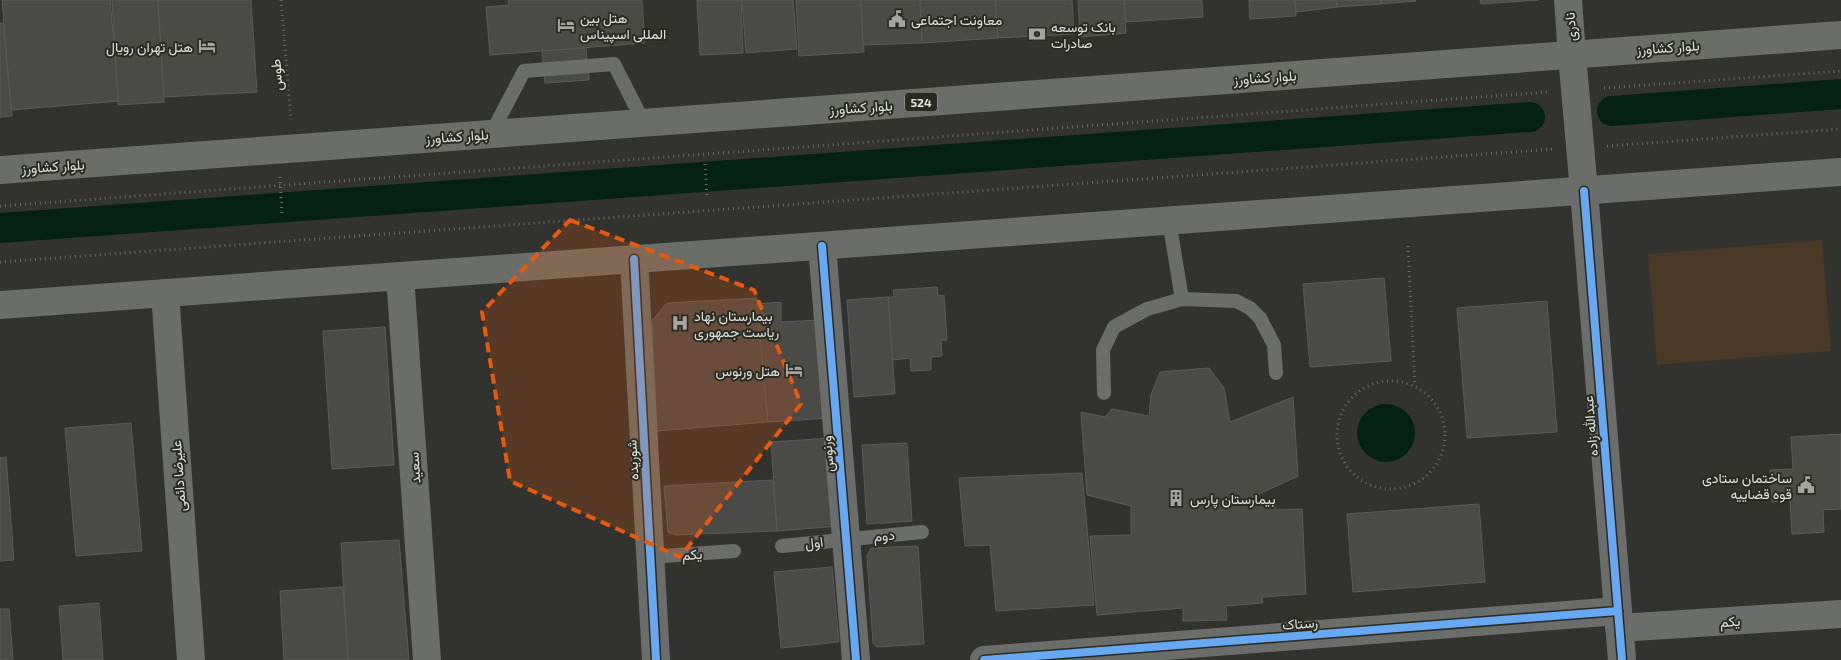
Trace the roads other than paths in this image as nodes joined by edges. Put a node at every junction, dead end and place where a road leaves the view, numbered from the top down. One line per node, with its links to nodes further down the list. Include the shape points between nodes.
1 (1568, 0): 3 (street, نادری)
2 (1841, 35): 3 (main road, بلوار کشاورز / 524)
3 (1572, 54): 4 (main road, بلوار کشاورز / 524); 8 (main road)
4 (644, 122): 5 (main road, بلوار کشاورز / 524); 5 (lane, via 614,64 524,71)
5 (491, 134): 6 (main road, بلوار کشاورز / 524)
6 (0, 170)
7 (1841, 172): 8 (main road)
8 (1584, 191): 9 (main road); 24 (street, عبدالله زاده)
9 (1168, 220): 10 (main road); 14 (lane)
10 (822, 246): 11 (main road); 19 (street, ورنوس)
11 (634, 259): 12 (main road); 22 (street, شوریده)
12 (400, 276): 13 (main road); 26 (street, سعید)
13 (164, 293): 15 (main road); 25 (street, علیرضا دائمی)
14 (1182, 299): 16 (lane, via 1236,300 1250,308 1260,318 1274,345); 17 (lane, via 1147,309 1114,327 1103,350)
15 (0, 305)
16 (1276, 374)
17 (1104, 393)
18 (922, 532): 19 (lane, دوم)
19 (846, 539): 20 (lane, اول); 28 (street, ورنوس)
20 (782, 546)
21 (734, 550): 22 (lane, یکم)
22 (650, 556): 27 (street, شوریده)
23 (1841, 614): 24 (street, یکم)
24 (1618, 620): 29 (street, رستاک); 30 (street, عبدالله زاده)
25 (191, 660)
26 (427, 660)
27 (656, 660)
28 (856, 660)
29 (984, 660)
30 (1622, 660)

